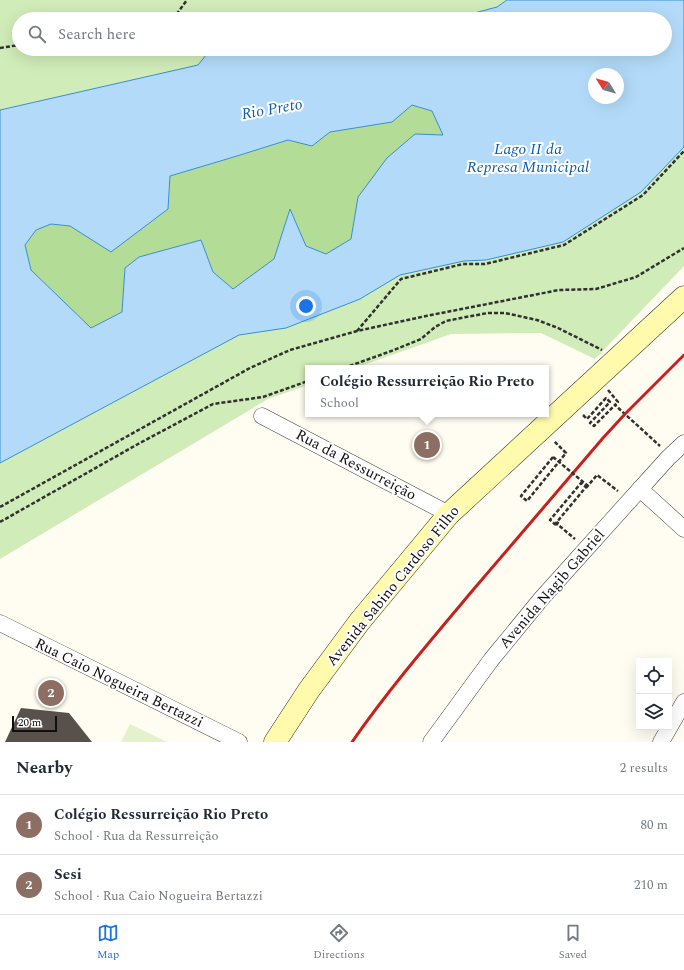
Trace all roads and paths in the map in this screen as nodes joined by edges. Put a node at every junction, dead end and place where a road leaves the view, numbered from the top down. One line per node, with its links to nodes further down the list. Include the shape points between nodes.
1 (187, 0): 2 (path)
2 (178, 12)
3 (12, 46): 4 (path)
4 (0, 48)
5 (684, 151): 8 (path, via 643,195 564,245 485,264 463,264 401,279)
6 (684, 248): 8 (path, via 636,277 596,289 559,290)
7 (684, 297): 23 (main road, Avenida Sabino Cardoso Filho)
8 (357, 331): 22 (path, via 290,350 250,368)
9 (607, 351): 10 (path, via 537,320 488,313 446,321 421,339)
10 (352, 365)
11 (305, 382): 24 (path, via 263,397 213,404)
12 (608, 390): 13 (path, via 618,402)
13 (615, 405): 14 (path, via 594,426 590,423 610,402 606,398 586,419 583,416); 18 (path, via 663,448 661,451)
14 (588, 411)
15 (262, 416): 23 (street, Rua da Ressurreição)
16 (551, 437): 19 (path, bridge, via 566,453 527,501 521,496 553,457)
17 (684, 444): 18 (street, Avenida Nagib Gabriel)
18 (668, 458): 20 (street, Avenida Nagib Gabriel)
19 (588, 486): 21 (path, via 597,475); 26 (path, bridge, via 559,521 556,525 550,520 581,482 586,487 556,523)
20 (640, 489): 25 (street); 31 (street, Avenida Nagib Gabriel, via 541,599 491,660)
21 (619, 491)
22 (0, 507)
23 (449, 514): 30 (main road, Avenida Sabino Cardoso Filho, via 360,621 309,690)
24 (0, 522)
25 (684, 529)
26 (576, 539)
27 (0, 623): 29 (street, Rua Caio Nogueira Bertazzi)
28 (684, 702): 32 (street)
29 (239, 742)
30 (275, 742)
31 (431, 742)
32 (661, 742)

